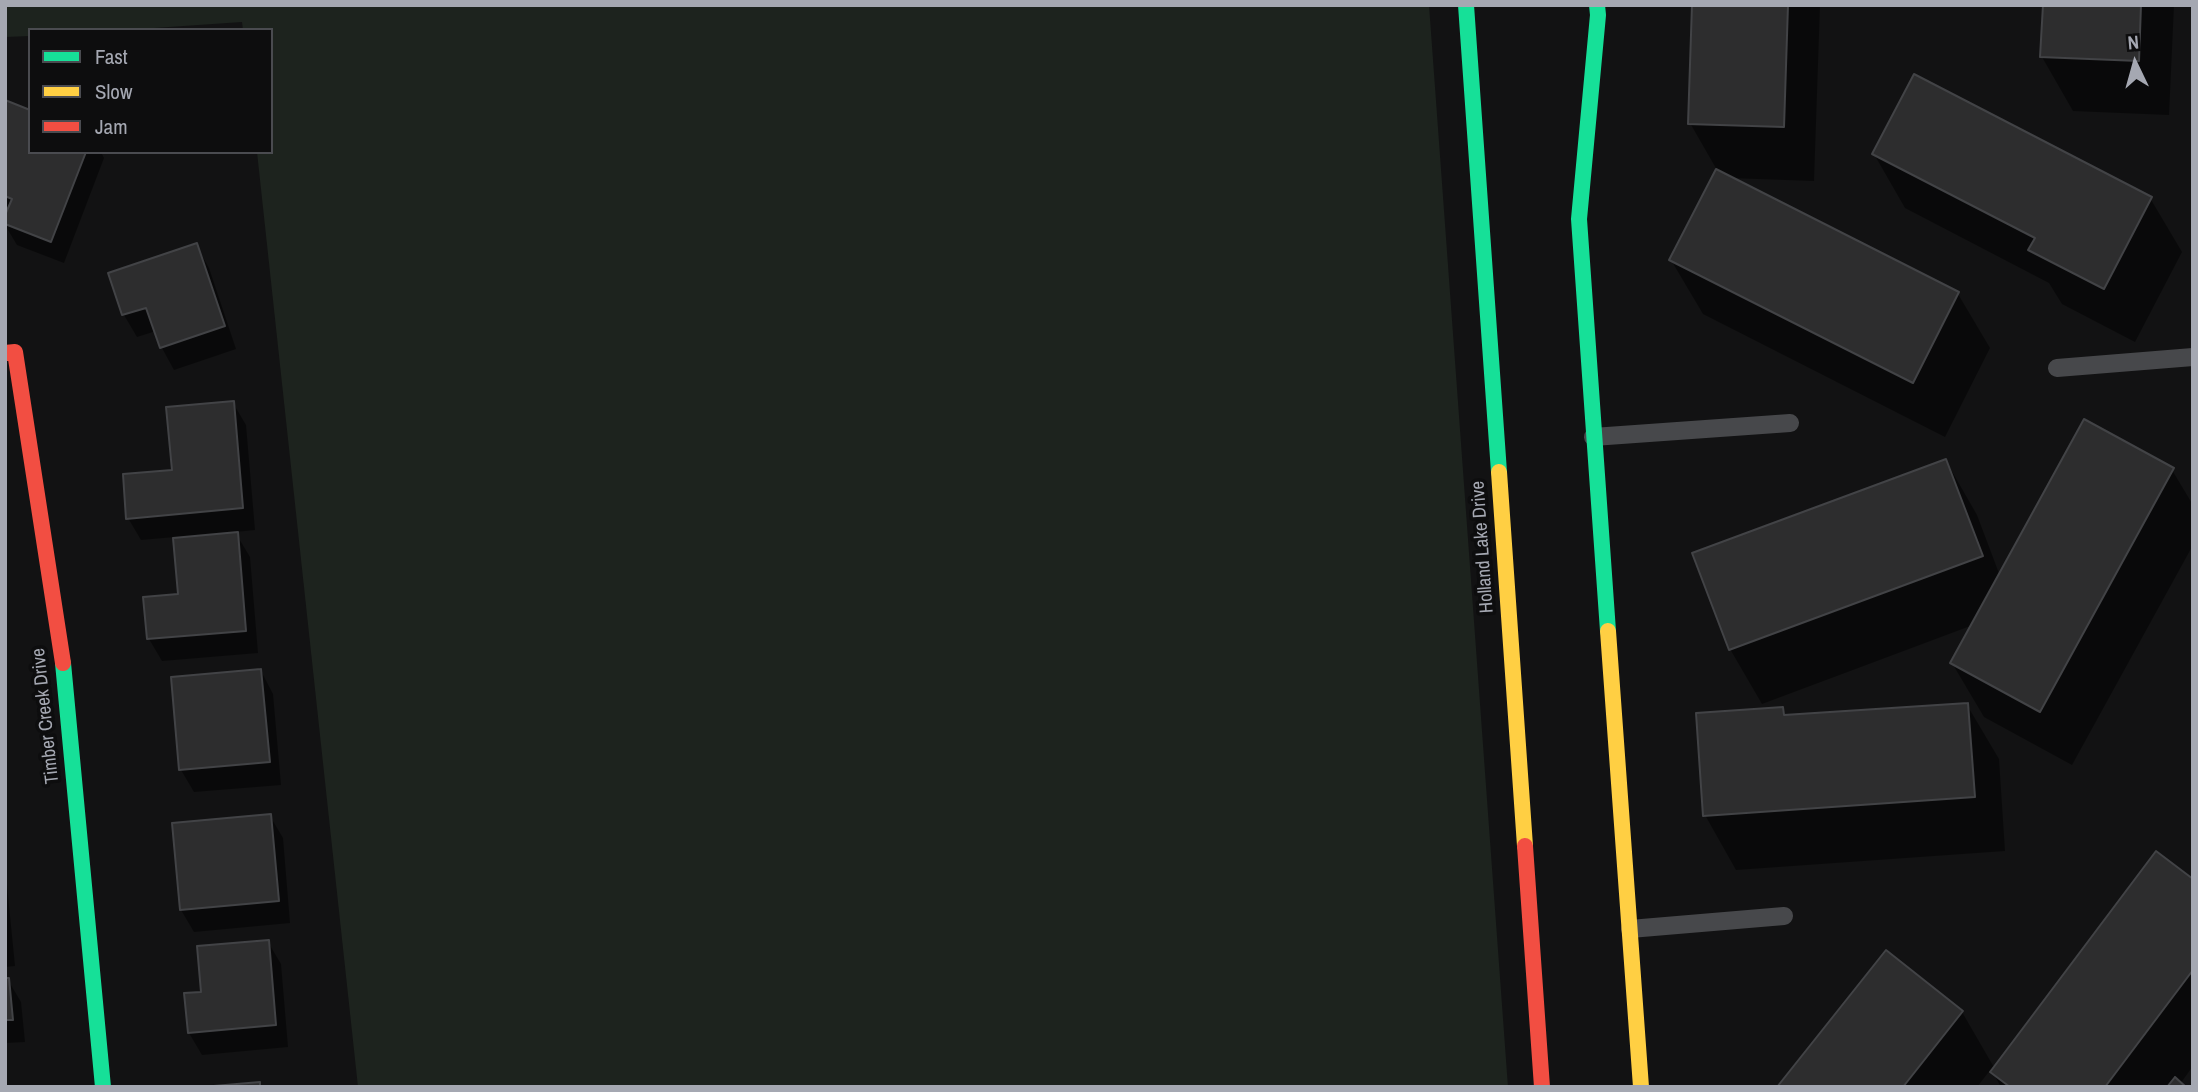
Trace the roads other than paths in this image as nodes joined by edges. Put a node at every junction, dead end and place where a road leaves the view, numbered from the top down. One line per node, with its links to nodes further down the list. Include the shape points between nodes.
1 (1466, 5): 11 (street, Holland Lake Drive)
2 (1597, 5): 7 (street, via 1579,219)
3 (5, 353): 10 (street, Timber Creek Drive, via 15,352 65,677)
4 (2193, 357): 5 (lane)
5 (2057, 368)
6 (1790, 423): 7 (lane)
7 (1594, 437): 9 (street)
8 (1784, 916): 9 (lane)
9 (1630, 929): 12 (street)
10 (103, 1087)
11 (1542, 1087)
12 (1641, 1087)

